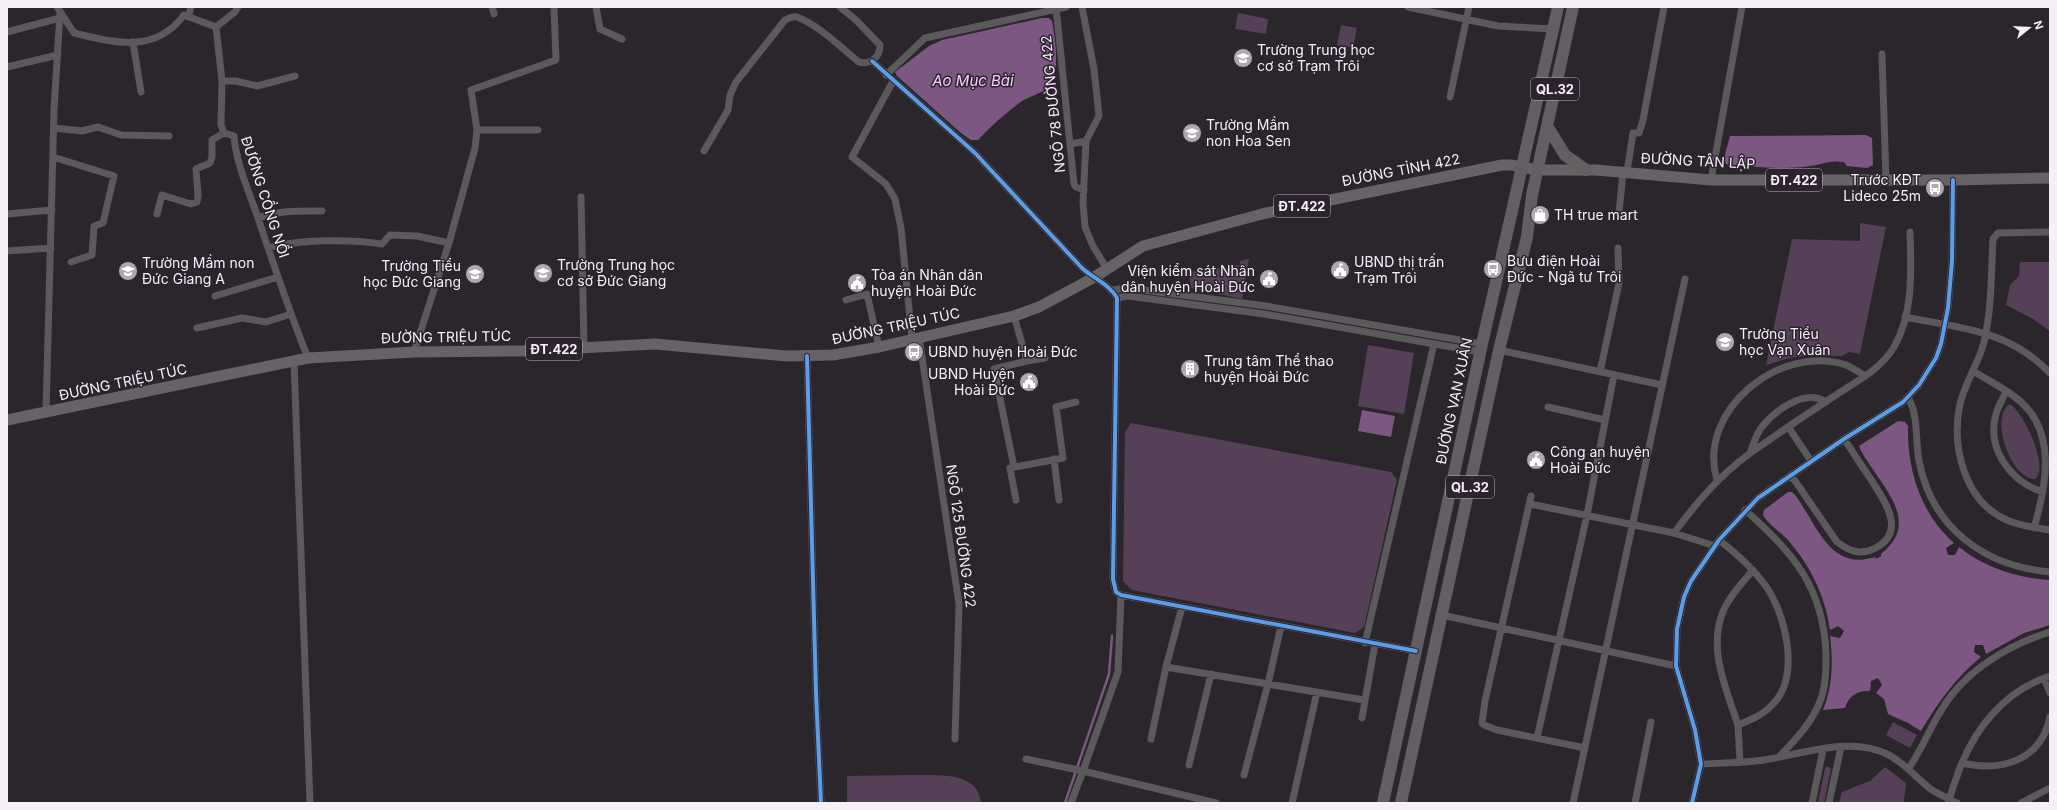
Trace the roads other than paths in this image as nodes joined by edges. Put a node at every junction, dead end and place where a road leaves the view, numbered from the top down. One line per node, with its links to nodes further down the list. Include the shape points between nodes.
1 (191, 7): 16 (street)
2 (238, 7): 18 (street)
3 (554, 7): 35 (street, via 556,60 471,90)
4 (596, 7): 21 (street, via 600,29)
5 (840, 7): 25 (street, via 880,45 880,51)
6 (1066, 7): 14 (street)
7 (1082, 7): 39 (street, via 1094,69 1099,116)
8 (1408, 7): 17 (street)
9 (1470, 7): 17 (street)
10 (1558, 7): 19 (highway, ĐƯỜNG VẠN XUÂN / QL.32)
11 (1573, 7): 33 (highway, QL.32)
12 (1664, 7): 46 (street, via 1643,120 1639,133 1633,133)
13 (1742, 7): 48 (street)
14 (1056, 8): 27 (street, via 925,38); 40 (street, NGÕ 78 ĐƯỜNG 422)
15 (59, 12): 20 (street); 22 (street, via 74,33 119,43); 24 (street)
16 (188, 17): 18 (street); 22 (street, via 184,15 176,26 150,41)
17 (1467, 20): 19 (street, via 1498,26); 32 (street)
18 (216, 27): 29 (street, ĐƯỜNG CỔNG NỔI)
19 (1553, 29): 43 (highway, ĐƯỜNG VẠN XUÂN / QL.32)
20 (7, 32)
21 (622, 39)
22 (133, 42): 31 (street)
23 (1882, 54): 49 (street)
24 (58, 55): 26 (street); 34 (street)
25 (872, 61): 27 (street); 41 (street, via 866,64 859,62 813,26 796,17 785,20 736,82 730,94 728,110)
26 (7, 67)
27 (886, 75): 30 (street)
28 (296, 76): 29 (street, via 257,86)
29 (222, 81): 37 (street, ĐƯỜNG CỔNG NỔI, via 220,125)
30 (893, 81): 69 (street, via 975,153); 81 (street, NGÕ 125 ĐƯỜNG 422, via 852,157 886,184 895,199)
31 (141, 92)
32 (1450, 97)
33 (1547, 126): 44 (highway, QL.32); 45 (highway, via 1565,155)
34 (54, 128): 38 (street, via 82,131 98,126 121,135); 42 (street)
35 (477, 130): 36 (street); 61 (street, via 469,175)
36 (538, 130)
37 (224, 133): 57 (street, via 212,140 210,163 196,169 196,202 192,204 162,194); 58 (street, ĐƯỜNG CỔNG NỔI, via 234,136)
38 (169, 136)
39 (1086, 141): 40 (street); 51 (street)
40 (1070, 144): 51 (street, NGÕ 78 ĐƯỜNG 422, via 1074,184)
41 (704, 151)
42 (53, 157): 53 (street); 66 (street, via 114,176 104,223 94,226 92,255)
43 (1522, 167): 44 (main road, ĐƯỜNG TỈNH 422 / ĐT.422); 67 (main road, ĐƯỜNG TỈNH 422 / ĐT.422, via 1502,165 1262,214 1143,246); 85 (highway, ĐƯỜNG VẠN XUÂN / QL.32)
44 (1538, 170): 45 (main road, ĐƯỜNG TÂN LẬP / ĐT.422); 86 (highway, QL.32, via 1527,237)
45 (1586, 170): 46 (main road, ĐƯỜNG TÂN LẬP / ĐT.422)
46 (1625, 172): 48 (main road, ĐƯỜNG TÂN LẬP / ĐT.422); 55 (street)
47 (2050, 178): 50 (main road, ĐƯỜNG TÂN LẬP / ĐT.422)
48 (1711, 180): 49 (main road, ĐƯỜNG TÂN LẬP / ĐT.422)
49 (1886, 180): 50 (main road, ĐƯỜNG TÂN LẬP / ĐT.422)
50 (1953, 180): 78 (street, via 1951,284)
51 (1084, 190): 67 (street, via 1085,227)
52 (581, 197): 83 (street)
53 (52, 210): 56 (street); 62 (street)
54 (322, 211): 58 (street, via 285,211)
55 (1619, 213)
56 (7, 214)
57 (157, 214)
58 (258, 218): 63 (street, ĐƯỜNG CỔNG NỔI)
59 (1910, 232): 77 (street, via 1911,276)
60 (2050, 232): 80 (street, via 1998,233 1993,239)
61 (449, 243): 63 (street, via 417,236 390,235 382,244 358,240 300,241); 87 (street)
62 (51, 248): 65 (street); 104 (street)
63 (268, 248): 68 (street, ĐƯỜNG CỔNG NỔI)
64 (1618, 248): 93 (street, via 1619,283)
65 (7, 251)
66 (71, 262)
67 (1107, 269): 69 (main road, ĐƯỜNG TỈNH 422 / ĐT.422)
68 (278, 277): 72 (street); 75 (street, ĐƯỜNG CỔNG NỔI)
69 (1094, 278): 71 (street); 76 (main road, ĐƯỜNG TRIỆU TÚC / ĐT.422, via 1039,307)
70 (1685, 279): 98 (street)
71 (1112, 290): 73 (street); 85 (street, via 1128,288 1266,306)
72 (215, 296)
73 (1117, 298): 82 (street, via 1128,296 1264,314); 129 (street, via 1113,579 1116,592)
74 (846, 300): 84 (street, via 867,294)
75 (291, 314): 79 (street, via 266,322 242,318); 89 (street, ĐƯỜNG CỔNG NỔI)
76 (1014, 316): 81 (main road, ĐƯỜNG TRIỆU TÚC / ĐT.422); 92 (street)
77 (1906, 317): 78 (street); 97 (street, via 1887,358)
78 (1945, 325): 80 (street); 100 (street, via 1936,358)
79 (197, 328)
80 (1986, 332): 94 (street); 95 (street, via 2022,349)
81 (916, 338): 84 (main road, ĐƯỜNG TRIỆU TÚC / ĐT.422); 153 (street, NGÕ 125 ĐƯỜNG 422, via 959,604)
82 (1434, 344): 85 (street); 136 (street)
83 (584, 346): 87 (main road, ĐƯỜNG TRIỆU TÚC / ĐT.422, via 521,351); 88 (main road, ĐƯỜNG TRIỆU TÚC / ĐT.422, via 655,344)
84 (879, 347): 88 (main road, ĐƯỜNG TRIỆU TÚC / ĐT.422, via 833,355)
85 (1481, 348): 116 (highway, ĐƯỜNG VẠN XUÂN / QL.32)
86 (1499, 350): 93 (street); 119 (highway, QL.32)
87 (414, 352): 89 (main road, ĐƯỜNG TRIỆU TÚC / ĐT.422)
88 (807, 356): 170 (street)
89 (308, 358): 91 (main road, ĐƯỜNG TRIỆU TÚC / ĐT.422)
90 (1045, 358): 92 (street)
91 (294, 361): 104 (main road, ĐƯỜNG TRIỆU TÚC / ĐT.422); 169 (street)
92 (1027, 361): 112 (street, via 994,369)
93 (1600, 372): 96 (street)
94 (1973, 372): 99 (street); 123 (street, via 1958,416 1957,432 1963,467 1970,483 1990,509 2008,521)
95 (2050, 373)
96 (1614, 375): 98 (street); 106 (street)
97 (1865, 376): 102 (street); 114 (street, via 1846,365 1814,362 1775,371 1750,387 1739,397 1720,423 1712,457)
98 (1662, 385): 122 (street)
99 (2006, 391): 115 (street, via 2021,402 2040,433 2046,460); 115 (street, via 1994,421 1998,450 2004,465 2019,481)
100 (1908, 398): 108 (street); 128 (street, via 1914,410 1916,441 1923,478 1942,517 1959,535 1983,553 2010,565)
101 (1076, 402): 110 (street, via 1056,406 1063,458)
102 (1826, 402): 107 (street); 109 (street, via 1806,398 1779,410 1761,428)
103 (1548, 408): 106 (street)
104 (46, 413): 105 (main road, ĐƯỜNG TRIỆU TÚC / ĐT.422)
105 (7, 420)
106 (1605, 420): 121 (street)
107 (1789, 428): 109 (street); 111 (street)
108 (1844, 439): 111 (street); 113 (street, via 1891,513 1891,530 1881,544 1867,551 1846,549 1837,542)
109 (1750, 454): 114 (street)
110 (1054, 459): 112 (street); 118 (street)
111 (1811, 461): 113 (street)
112 (1014, 467): 117 (street, via 1010,468)
113 (1791, 474): 120 (street)
114 (1717, 480): 125 (street)
115 (2043, 492): 123 (street)
116 (1449, 498): 119 (highway); 138 (highway, ĐƯỜNG VẠN XUÂN / QL.32)
117 (1016, 500)
118 (1059, 500)
119 (1467, 501): 131 (highway, QL.32)
120 (1745, 510): 126 (street); 158 (street, via 1784,546 1804,572 1817,600 1824,629 1825,678 1819,704 1807,725)
121 (1587, 515): 122 (street); 133 (street, via 1531,500); 135 (street)
122 (1633, 525): 125 (street); 139 (street)
123 (2034, 528): 124 (street)
124 (2050, 530)
125 (1674, 533): 126 (street)
126 (1717, 543): 127 (street); 140 (street, via 1684,597 1677,630)
127 (1753, 570): 151 (street, via 1725,608 1717,640 1721,674); 151 (street, via 1778,608 1786,639 1787,673 1784,688 1773,705)
128 (2050, 572)
129 (1121, 595): 130 (street); 165 (street, via 1118,672)
130 (1182, 607): 132 (street); 141 (street)
131 (1442, 615): 133 (street); 175 (highway, QL.32)
132 (1281, 626): 136 (street); 144 (street)
133 (1502, 629): 135 (street); 152 (street, via 1482,723 1497,730)
134 (2050, 632): 164 (street, via 2009,649 1968,679 1941,710 1921,750)
135 (1559, 642): 139 (street); 152 (street)
136 (1365, 643): 137 (street)
137 (1375, 644): 138 (street); 147 (street)
138 (1416, 651): 174 (highway, ĐƯỜNG VẠN XUÂN / QL.32)
139 (1606, 652): 140 (street); 156 (street)
140 (1676, 666): 162 (street, via 1695,730)
141 (1166, 667): 142 (street); 154 (street)
142 (1211, 674): 144 (street); 163 (street)
143 (2047, 677): 146 (street); 161 (street, via 2014,695 1988,718 1973,738)
144 (1268, 684): 145 (street); 166 (street)
145 (1316, 692): 147 (street); 173 (street)
146 (2050, 693)
147 (1364, 700): 148 (street)
148 (1362, 718)
149 (2050, 718): 161 (street, via 2040,742 2023,757 1990,767)
150 (1651, 722): 177 (street)
151 (1738, 725): 160 (street)
152 (1536, 738): 156 (street)
153 (955, 739)
154 (1151, 739)
155 (1840, 747): 157 (street); 164 (street, via 1856,746 1875,750 1887,754); 180 (street)
156 (1585, 748): 176 (street)
157 (1823, 750): 158 (street); 179 (street)
158 (1779, 757): 160 (street)
159 (1026, 759): 165 (street)
160 (1740, 762): 162 (street)
161 (1962, 763): 168 (street)
162 (1701, 764): 178 (street)
163 (1189, 765)
164 (1908, 769): 168 (street)
165 (1083, 770): 171 (street); 172 (street)
166 (1244, 775)
167 (2050, 788): 182 (street)
168 (1949, 801): 181 (street)
169 (310, 803)
170 (821, 803)
171 (1071, 803)
172 (1216, 803)
173 (1292, 803)
174 (1383, 803)
175 (1401, 803)
176 (1573, 803)
177 (1635, 803)
178 (1692, 803)
179 (1812, 803)
180 (1829, 803)
181 (1957, 803)
182 (2021, 803)

